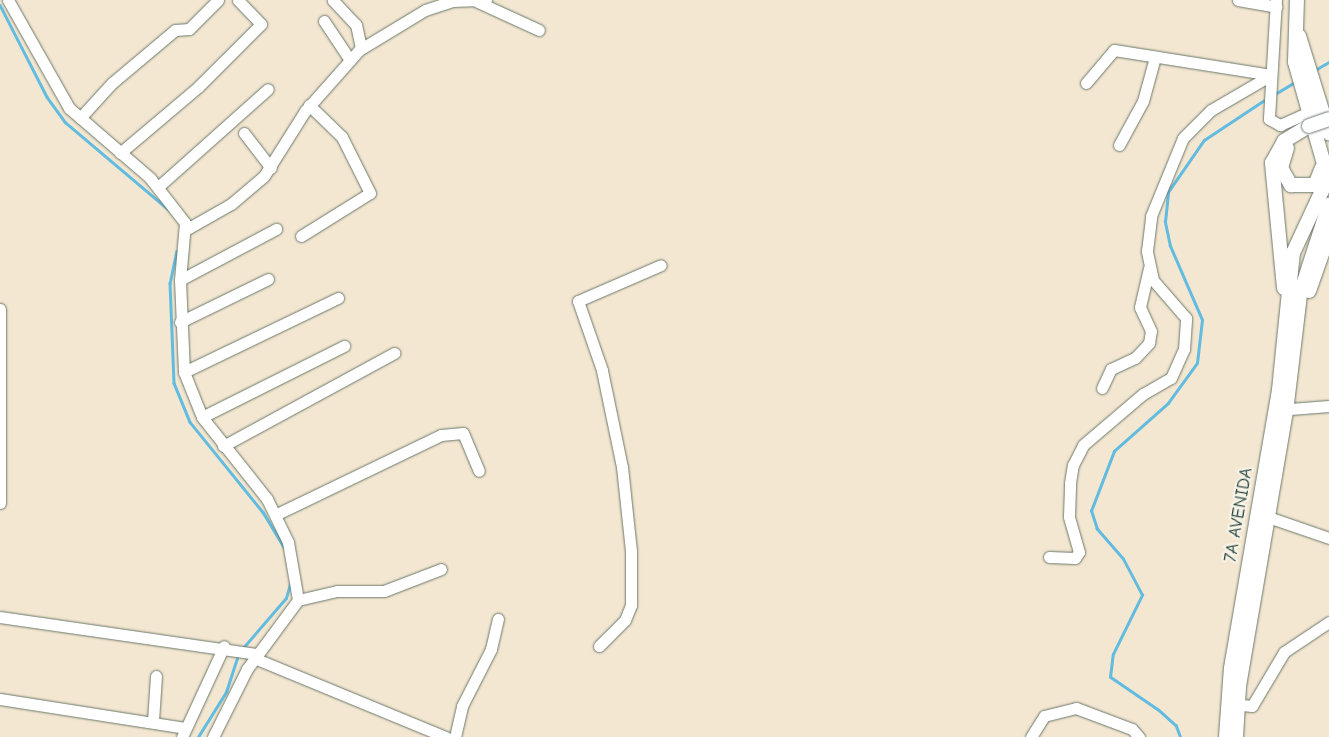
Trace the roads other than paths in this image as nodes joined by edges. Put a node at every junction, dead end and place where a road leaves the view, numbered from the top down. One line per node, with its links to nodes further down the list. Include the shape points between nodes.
1 (8, 0): 21 (street, via 63,99)
2 (218, 0): 21 (street, via 189,29 175,30 112,82)
3 (238, 0): 28 (street, via 262,24 198,87)
4 (332, 0): 11 (street, via 360,32 363,42)
5 (480, 0): 10 (street); 11 (street, via 425,10)
6 (1238, 0): 8 (street)
7 (1297, 0): 16 (main road, via 1300,60)
8 (1276, 3): 14 (street)
9 (324, 22): 13 (street)
10 (540, 30)
11 (359, 50): 13 (street)
12 (1155, 57): 14 (street); 15 (street, via 1111,51); 27 (street, via 1148,89)
13 (350, 60): 19 (street)
14 (1271, 75): 20 (street, via 1272,124 1280,125); 38 (street, via 1211,110 1183,138 1151,216)
15 (1086, 83)
16 (1309, 88): 18 (main road); 20 (main road); 26 (main road)
17 (268, 89): 31 (street)
18 (1329, 99)
19 (309, 105): 30 (street); 36 (street, via 342,137 370,193)
20 (1309, 112): 29 (main road)
21 (80, 118): 28 (street)
22 (1329, 119): 24 (main road, bridge)
23 (1329, 126): 24 (main road)
24 (1310, 129): 29 (main road, via 1283,155 1284,178 1299,189 1315,185); 42 (main road, via 1284,141 1272,162)
25 (244, 133): 30 (street)
26 (1329, 133)
27 (1120, 145)
28 (120, 153): 31 (street)
29 (1324, 155): 42 (main road, via 1328,178 1296,240)
30 (271, 168): 33 (street, via 231,204)
31 (158, 187): 33 (street)
32 (1329, 205): 45 (main road, via 1306,267)
33 (187, 229): 40 (street)
34 (276, 229): 40 (street)
35 (1329, 234): 45 (main road)
36 (301, 236)
37 (661, 264): 67 (street, via 578,300 602,370 622,467 631,551 631,605 625,620)
38 (1149, 268): 50 (street, via 1140,307 1151,331 1149,343 1135,358 1111,369); 61 (street, via 1153,280 1186,318 1188,327 1176,371 1083,445 1073,465 1070,483 1069,516 1079,552 1075,558)
39 (268, 279): 44 (street)
40 (180, 280): 44 (street)
41 (338, 298): 49 (street)
42 (1285, 299): 53 (main road, 7A AVENIDA)
43 (0, 309): 46 (street)
44 (180, 322): 49 (street)
45 (1298, 327): 53 (main road, 7A AVENIDA)
46 (0, 333): 51 (street)
47 (344, 346): 54 (street)
48 (394, 353): 55 (street)
49 (184, 372): 54 (street)
50 (1102, 388)
51 (1, 397): 57 (street)
52 (1329, 406): 53 (street)
53 (1281, 411): 59 (main road, 7A AVENIDA); 72 (main road, 7A AVENIDA)
54 (202, 417): 55 (street)
55 (223, 446): 58 (street)
56 (479, 471): 58 (street, via 463,433 441,435)
57 (0, 503)
58 (277, 514): 63 (street, via 299,585)
59 (1268, 517): 60 (street); 72 (main road, 7A AVENIDA)
60 (1329, 538)
61 (1049, 557)
62 (441, 569): 63 (street, via 384,591 338,591)
63 (298, 600): 69 (street)
64 (0, 617): 68 (street)
65 (498, 619): 77 (street, via 491,649 462,706)
66 (1329, 622): 72 (street, via 1284,652 1252,706)
67 (599, 646)
68 (226, 647): 69 (street); 74 (street, via 201,705)
69 (252, 655): 75 (street); 76 (street)
70 (156, 676): 73 (street)
71 (0, 699): 73 (street)
72 (1232, 704): 80 (main road, 7A AVENIDA); 81 (main road, 7A AVENIDA)
73 (153, 721): 74 (street)
74 (184, 732)
75 (213, 737)
76 (446, 737)
77 (456, 737)
78 (1031, 737): 79 (street, via 1044,716 1076,708 1130,728)
79 (1139, 737)
80 (1226, 737)
81 (1236, 737)

